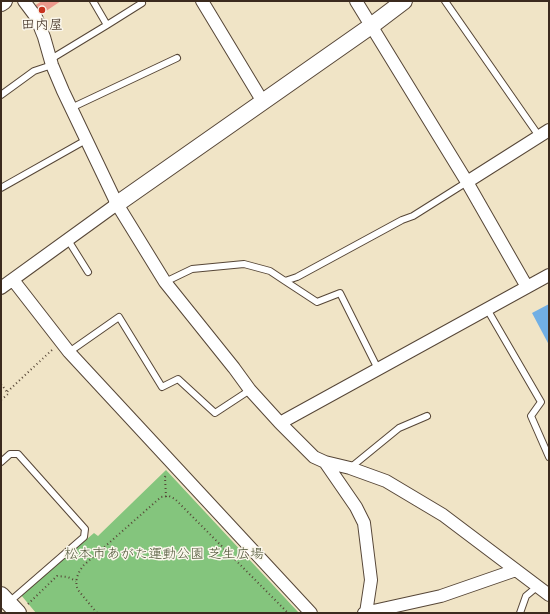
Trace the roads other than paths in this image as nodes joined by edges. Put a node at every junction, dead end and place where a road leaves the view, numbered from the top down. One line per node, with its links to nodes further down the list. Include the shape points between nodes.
1 (4, 1): 9 (street)
2 (24, 1): 13 (street, via 36,17)
3 (92, 1): 10 (lane)
4 (202, 1): 15 (street)
5 (356, 1): 11 (street)
6 (404, 1): 11 (street)
7 (445, 1): 17 (lane)
8 (142, 2): 10 (lane)
9 (1, 3)
10 (107, 25): 13 (lane)
11 (371, 26): 15 (street); 19 (street)
12 (177, 58): 16 (lane)
13 (51, 62): 14 (lane); 16 (street)
14 (1, 95)
15 (263, 102): 21 (street)
16 (71, 108): 18 (street)
17 (544, 133): 19 (street)
18 (86, 140): 20 (lane); 21 (street)
19 (467, 182): 26 (lane, via 412,216 298,277); 28 (street)
20 (1, 188)
21 (117, 204): 22 (street); 27 (street)
22 (68, 240): 23 (lane); 25 (street)
23 (88, 272)
24 (549, 275): 28 (street)
25 (13, 280): 29 (street); 31 (street)
26 (284, 281): 27 (lane, via 270,271 244,264 192,269); 32 (lane, via 317,302 340,293)
27 (165, 282): 33 (street)
28 (527, 287): 30 (street)
29 (1, 288)
30 (487, 309): 32 (street); 36 (lane, via 541,402 531,416)
31 (69, 352): 33 (lane, via 118,317 162,387 178,379 214,413); 44 (street)
32 (378, 369): 35 (street)
33 (250, 390): 35 (street)
34 (427, 416): 39 (lane, via 399,428)
35 (280, 424): 38 (street, via 314,457)
36 (549, 457)
37 (1, 462): 43 (lane, via 10,454 18,454 85,530 84,537)
38 (325, 462): 39 (street); 45 (street, via 356,507 364,524 371,580)
39 (350, 468): 40 (street, via 386,481 443,516)
40 (516, 570): 41 (street); 45 (street, via 440,596)
41 (538, 586): 42 (street); 46 (lane, via 526,596)
42 (549, 595)
43 (13, 604)
44 (311, 613)
45 (366, 613)
46 (520, 613)

